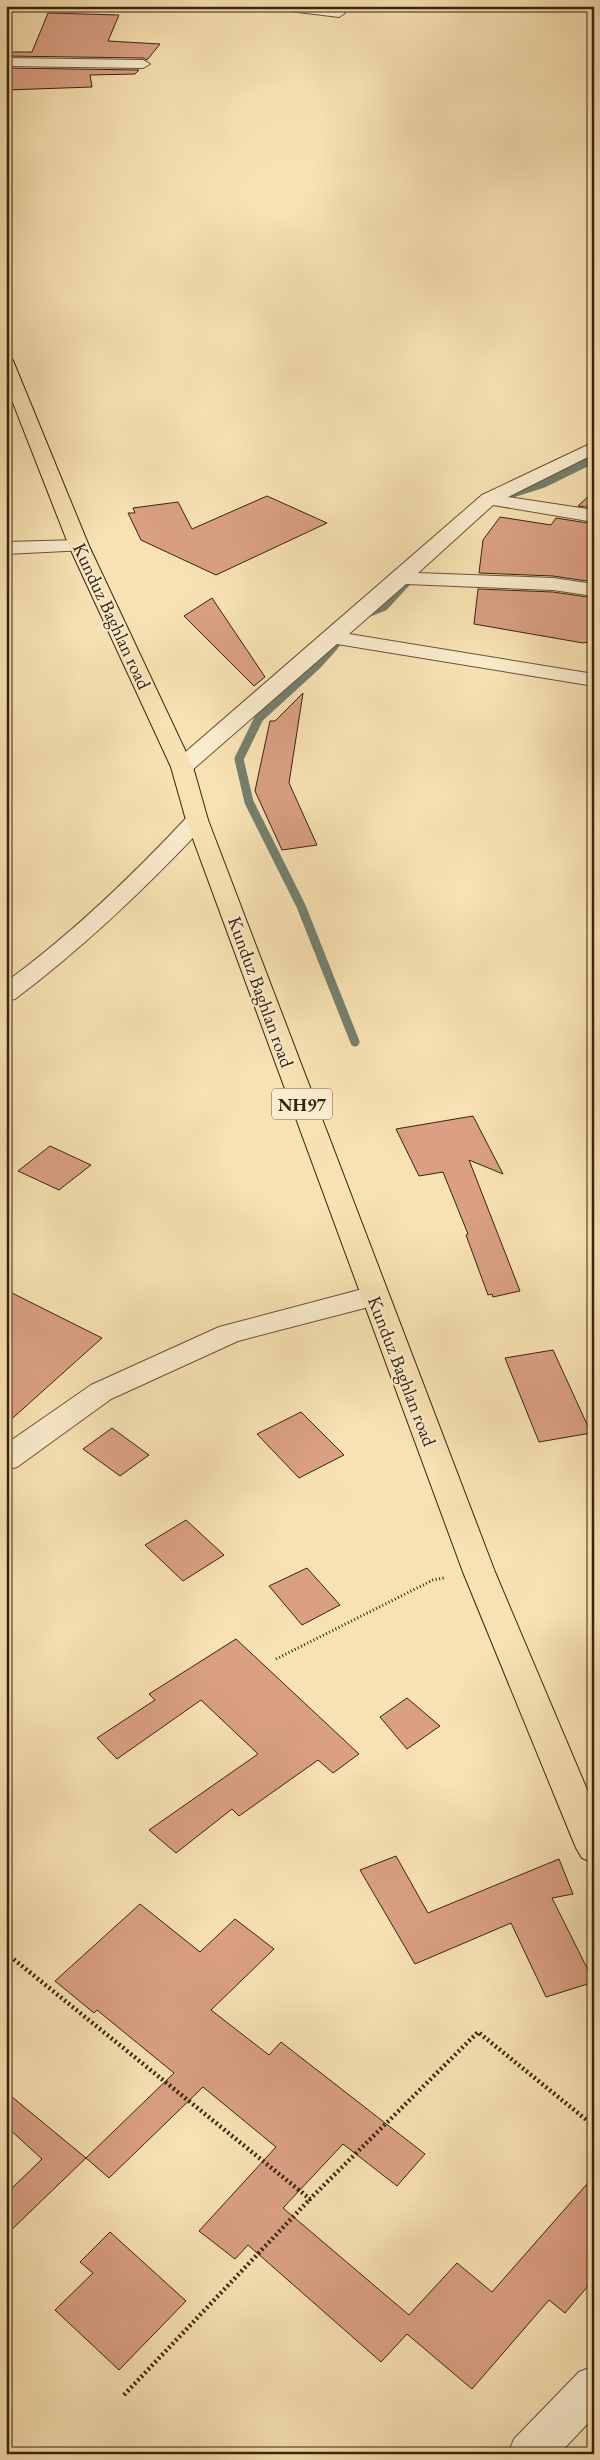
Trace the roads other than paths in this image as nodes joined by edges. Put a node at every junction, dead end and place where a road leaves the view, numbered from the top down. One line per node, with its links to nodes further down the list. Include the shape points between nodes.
1 (281, 6): 2 (street)
2 (339, 13)
3 (6, 62): 4 (street)
4 (143, 64)
5 (6, 364): 9 (highway, Kunduz Baghlan road / NH97)
6 (594, 447): 7 (street)
7 (489, 498): 8 (street); 11 (street)
8 (594, 516)
9 (79, 546): 10 (street); 15 (highway, Kunduz Baghlan road / NH97)
10 (6, 548)
11 (401, 578): 12 (street, via 553,584); 13 (street)
12 (594, 590)
13 (332, 637): 14 (street); 15 (street)
14 (594, 680)
15 (182, 767): 16 (highway, Kunduz Baghlan road / NH97)
16 (197, 820): 17 (street, via 46,966); 18 (highway, Kunduz Baghlan road / NH97)
17 (6, 994)
18 (374, 1296): 19 (street, via 228,1334 102,1392); 20 (highway, Kunduz Baghlan road / NH97, via 479,1572)
19 (6, 1459)
20 (594, 1848)
21 (594, 2387): 22 (street)
22 (529, 2454)

